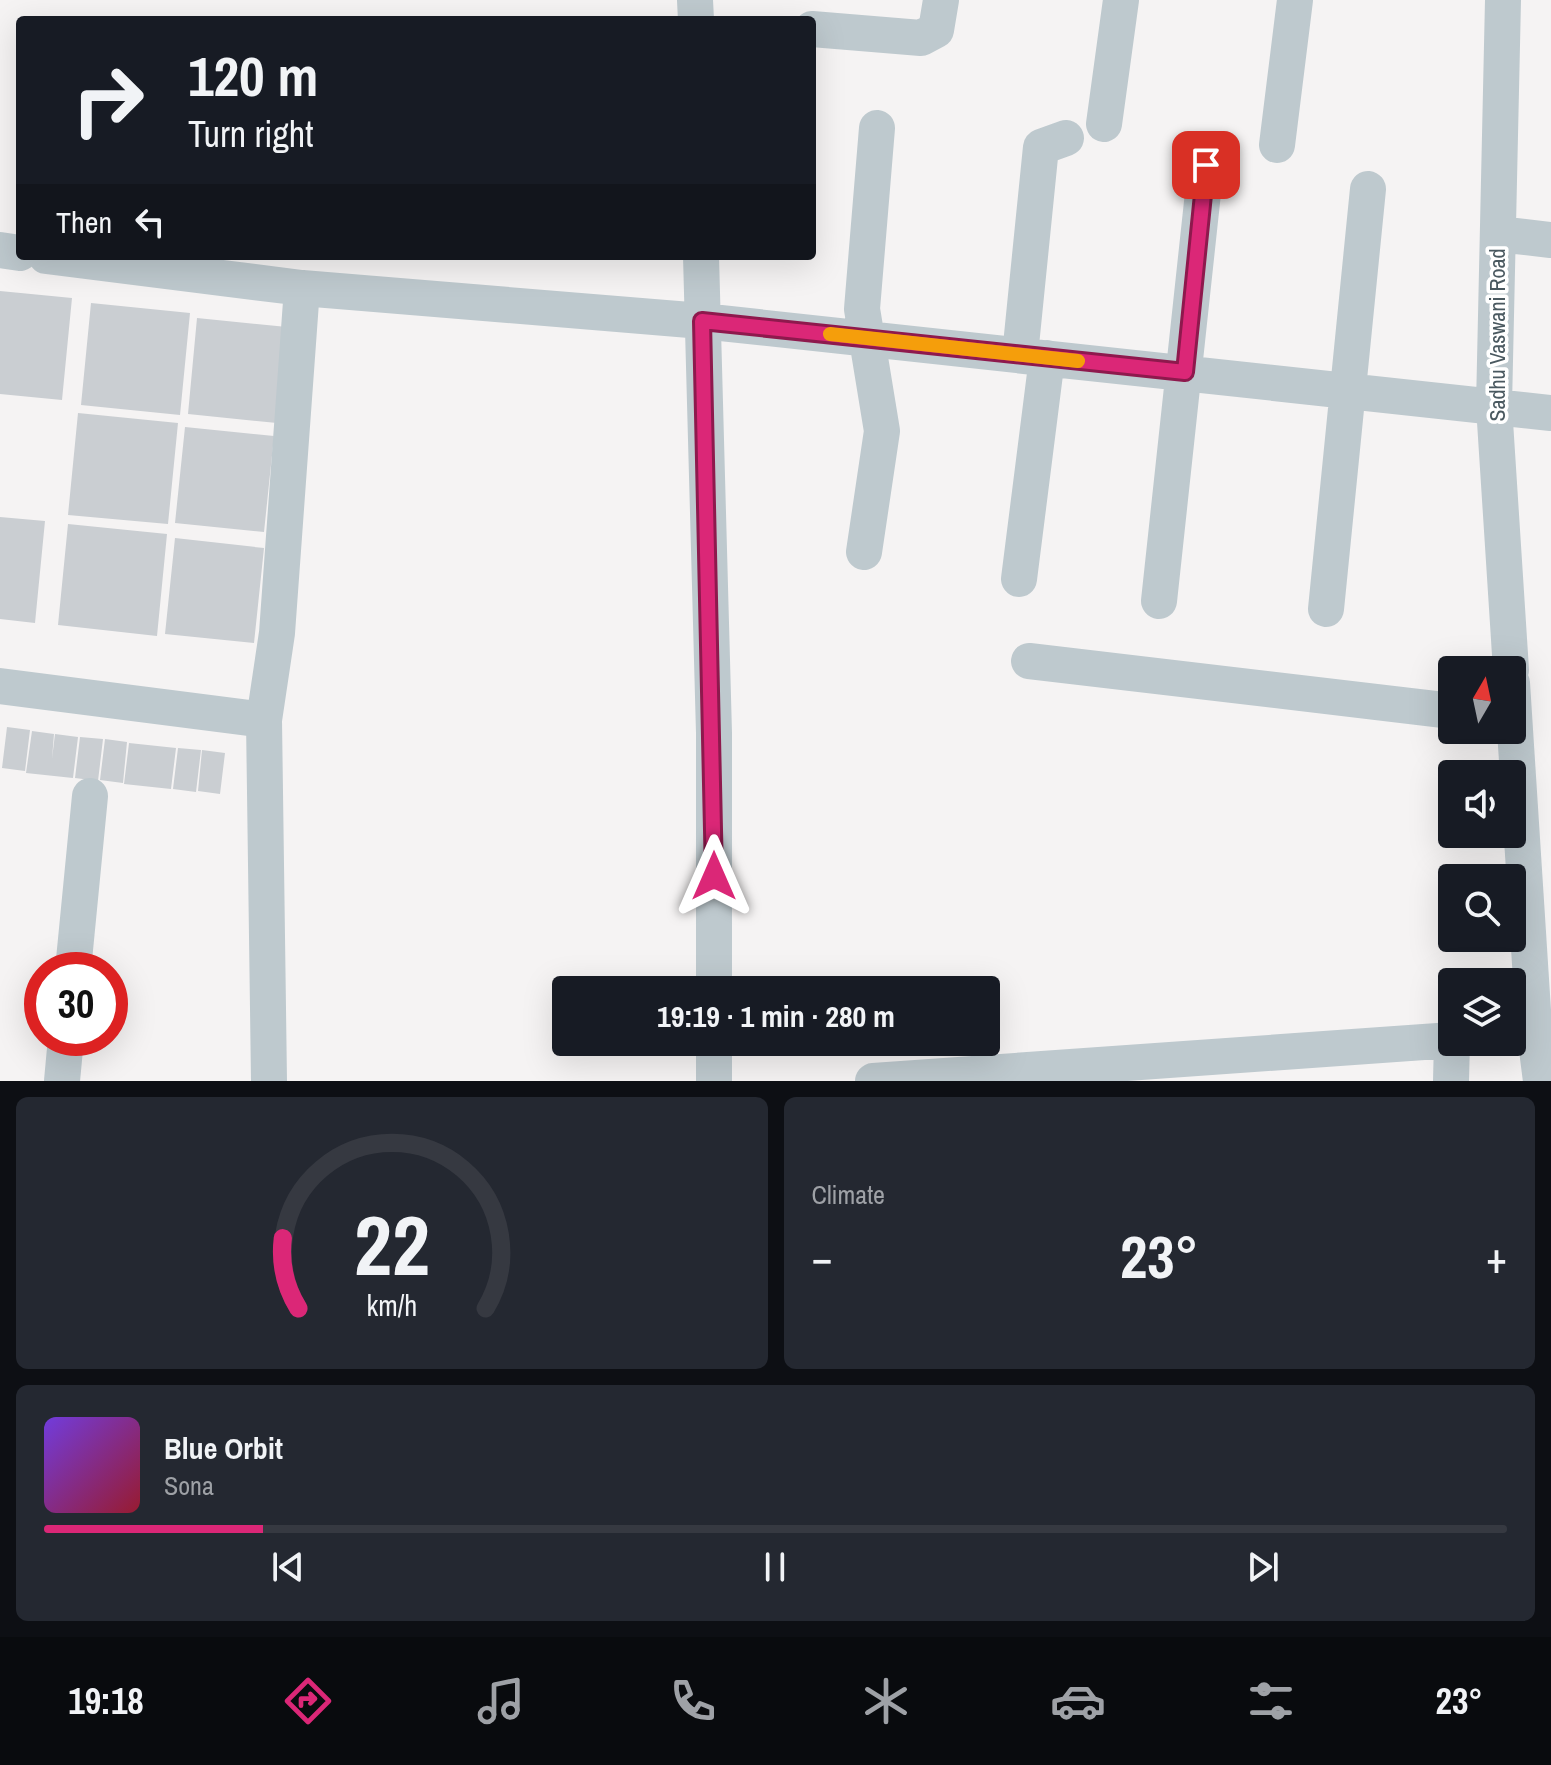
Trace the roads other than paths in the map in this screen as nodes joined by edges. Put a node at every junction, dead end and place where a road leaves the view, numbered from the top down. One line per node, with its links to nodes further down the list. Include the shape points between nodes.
1 (941, 0): 5 (street, via 936,30 921,38)
2 (1121, 0): 6 (street)
3 (1295, 0): 9 (street)
4 (1503, 0): 12 (street, Sadhu Vaswani Road)
5 (816, 29)
6 (1104, 124)
7 (877, 128): 18 (street)
8 (1066, 138): 19 (street, via 1041,147)
9 (1277, 145)
10 (1206, 165): 20 (street)
11 (1368, 189): 21 (street)
12 (1498, 234): 13 (street); 22 (street, Sadhu Vaswani Road)
13 (1551, 240)
14 (78, 260): 16 (street)
15 (701, 260): 17 (street)
16 (302, 288): 17 (street); 32 (street, via 277,633)
17 (702, 321): 18 (street); 37 (street, via 714,733)
18 (864, 338): 19 (street); 24 (street, via 882,431)
19 (1033, 356): 20 (street); 25 (street)
20 (1185, 372): 21 (street); 26 (street)
21 (1348, 390): 22 (street); 27 (street)
22 (1494, 406): 23 (street); 28 (street, Sadhu Vaswani Road)
23 (1551, 413)
24 (864, 552)
25 (1019, 579)
26 (1159, 601)
27 (1326, 609)
28 (1510, 656)
29 (1029, 661): 31 (street)
30 (0, 686): 32 (street)
31 (1438, 709)
32 (264, 720): 46 (street)
33 (1521, 744): 35 (street)
34 (90, 796): 36 (street)
35 (1536, 818): 38 (street)
36 (75, 952)
37 (714, 976)
38 (1526, 980)
39 (1526, 1037): 50 (street)
40 (1438, 1042): 44 (street)
41 (64, 1056): 45 (street)
42 (714, 1056): 47 (street)
43 (1452, 1056): 49 (street)
44 (1181, 1070): 48 (street)
45 (62, 1081)
46 (269, 1081)
47 (714, 1081)
48 (873, 1081)
49 (1451, 1081)
50 (1541, 1081)

